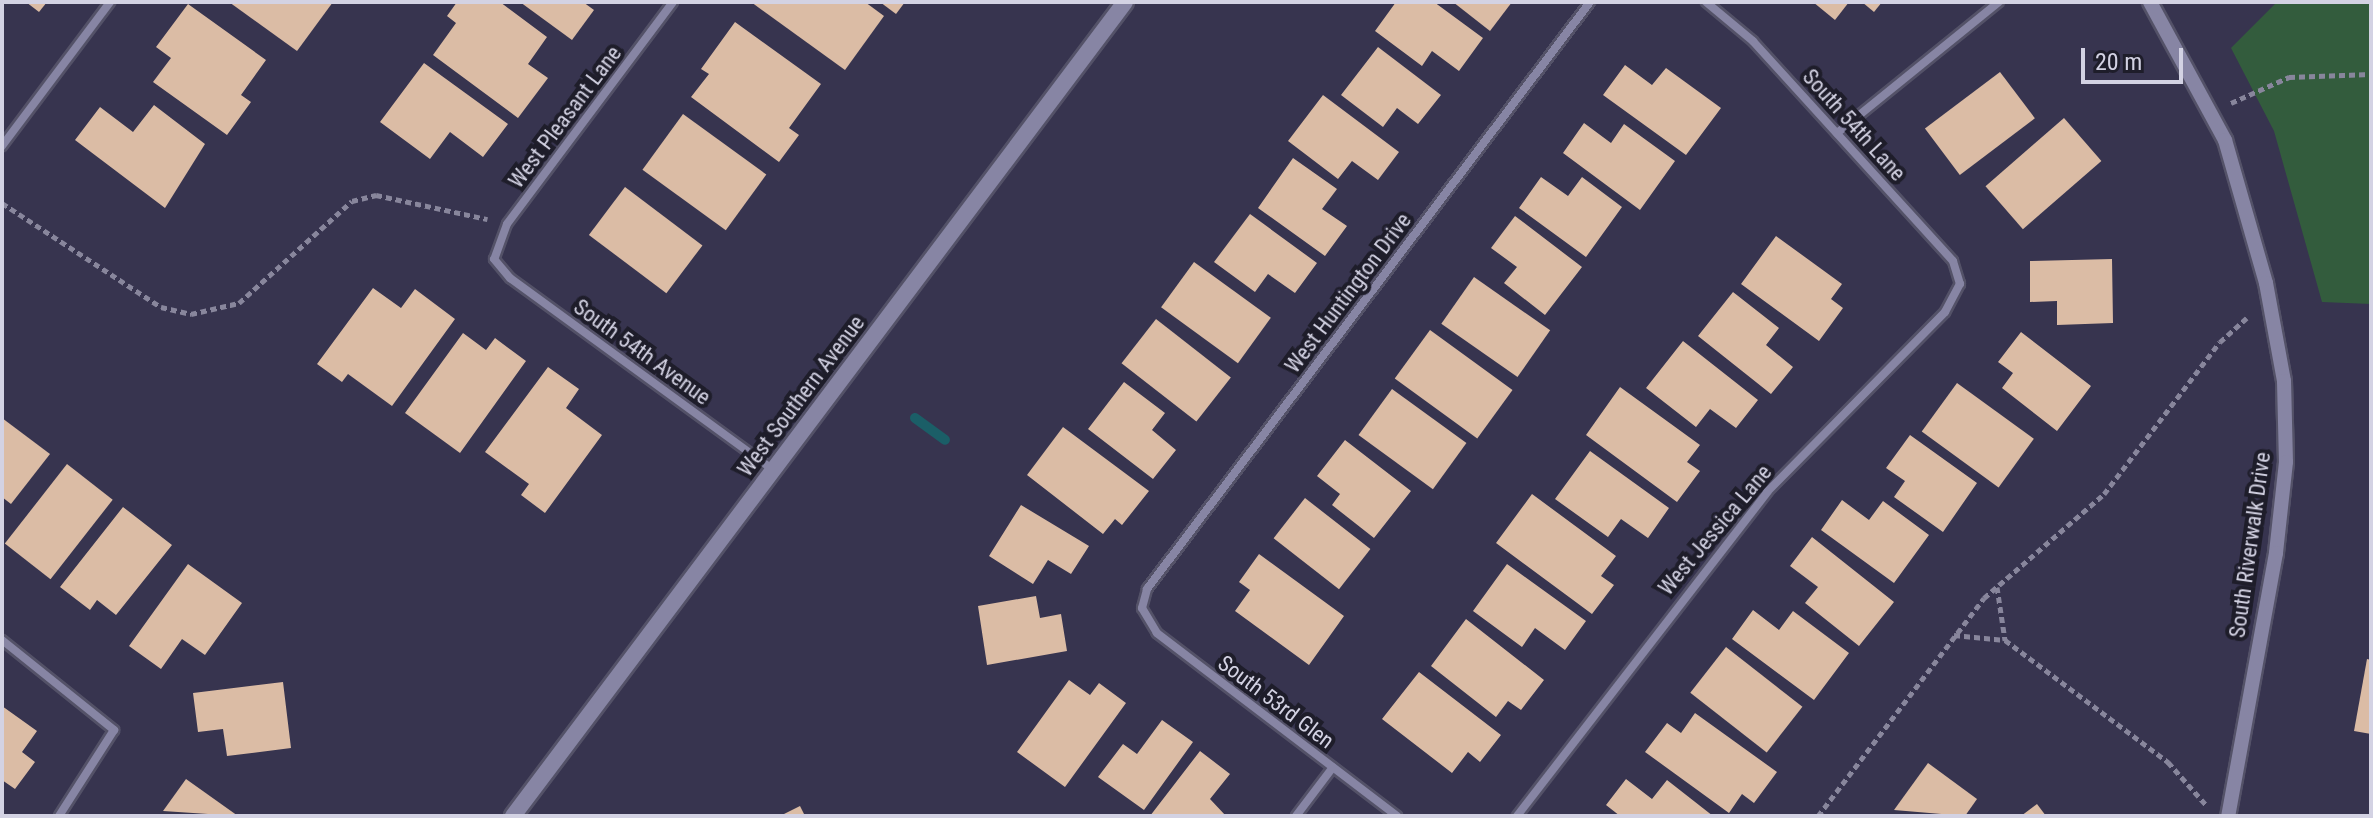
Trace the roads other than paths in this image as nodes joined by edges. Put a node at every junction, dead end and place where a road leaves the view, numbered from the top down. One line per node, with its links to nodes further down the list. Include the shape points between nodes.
1 (110, 2): 9 (street)
2 (673, 2): 10 (street, West Pleasant Lane, via 507,224)
3 (1125, 2): 12 (main road, West Southern Avenue)
4 (1590, 2): 13 (street, West Huntington Drive, via 1147,589)
5 (1706, 2): 8 (street, South 54th Lane, via 1753,41)
6 (1999, 2): 8 (street)
7 (2150, 2): 21 (street, South Riverwalk Drive, via 2225,140 2269,298 2284,381 2286,462)
8 (1837, 133): 11 (street, South 54th Lane, via 1953,261)
9 (2, 146)
10 (494, 259): 12 (street, South 54th Avenue, via 510,278)
11 (1960, 284): 20 (street, West Jessica Lane, via 1945,312 1767,492)
12 (773, 470): 17 (main road, West Southern Avenue)
13 (1142, 608): 15 (street, South 53rd Glen, via 1157,633)
14 (2, 640): 16 (street, via 114,730)
15 (1333, 767): 18 (street); 19 (street, South 53rd Glen)
16 (59, 816)
17 (513, 816)
18 (1296, 816)
19 (1397, 816)
20 (1517, 816)
21 (2228, 816)

